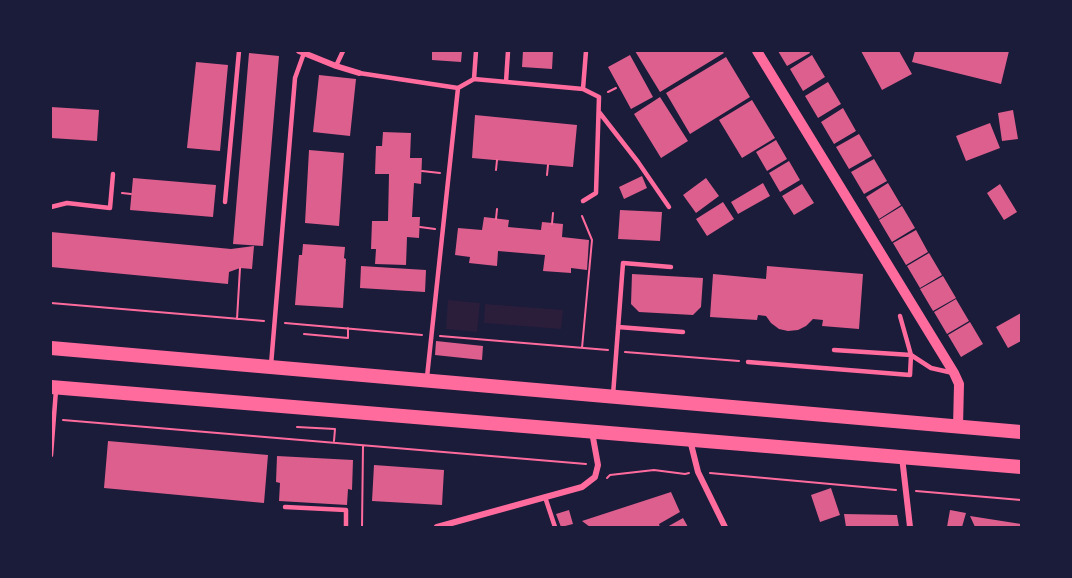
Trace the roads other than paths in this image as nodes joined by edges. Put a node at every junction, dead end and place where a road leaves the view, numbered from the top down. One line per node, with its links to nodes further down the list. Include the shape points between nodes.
1 (239, 51): 17 (lane)
2 (343, 51): 8 (lane)
3 (476, 51): 10 (lane)
4 (508, 51): 11 (lane)
5 (586, 51): 13 (lane)
6 (757, 51): 29 (street)
7 (302, 52): 8 (street); 28 (lane, via 294,78)
8 (336, 66): 9 (street)
9 (359, 73): 12 (lane)
10 (474, 79): 11 (lane); 12 (lane)
11 (506, 82): 13 (lane)
12 (458, 88): 30 (lane)
13 (583, 89): 14 (lane, via 599,97)
14 (599, 112): 16 (lane, via 596,193); 19 (lane)
15 (113, 174): 18 (lane, via 110,208 67,203)
16 (583, 201)
17 (225, 202)
18 (51, 207)
19 (669, 207)
20 (671, 267): 22 (lane, via 623,263)
21 (900, 316): 26 (lane)
22 (618, 327): 23 (lane); 32 (lane)
23 (683, 332)
24 (51, 348): 28 (main road)
25 (834, 350): 26 (lane)
26 (911, 355): 27 (lane, via 910,375); 29 (lane, via 931,368)
27 (748, 362)
28 (270, 367): 30 (main road)
29 (954, 373): 33 (street, via 959,384)
30 (427, 381): 32 (main road)
31 (54, 387): 34 (main road); 37 (lane)
32 (613, 397): 33 (main road)
33 (958, 427): 35 (main road)
34 (592, 432): 36 (main road); 40 (street, via 598,465 595,477 582,487)
35 (1021, 432)
36 (690, 440): 38 (main road); 45 (street, via 698,472)
37 (51, 455)
38 (902, 457): 39 (main road); 46 (street)
39 (1021, 467)
40 (545, 497): 43 (street); 44 (lane)
41 (285, 507): 42 (lane, via 346,510)
42 (346, 527)
43 (436, 527)
44 (555, 527)
45 (725, 527)
46 (910, 527)

